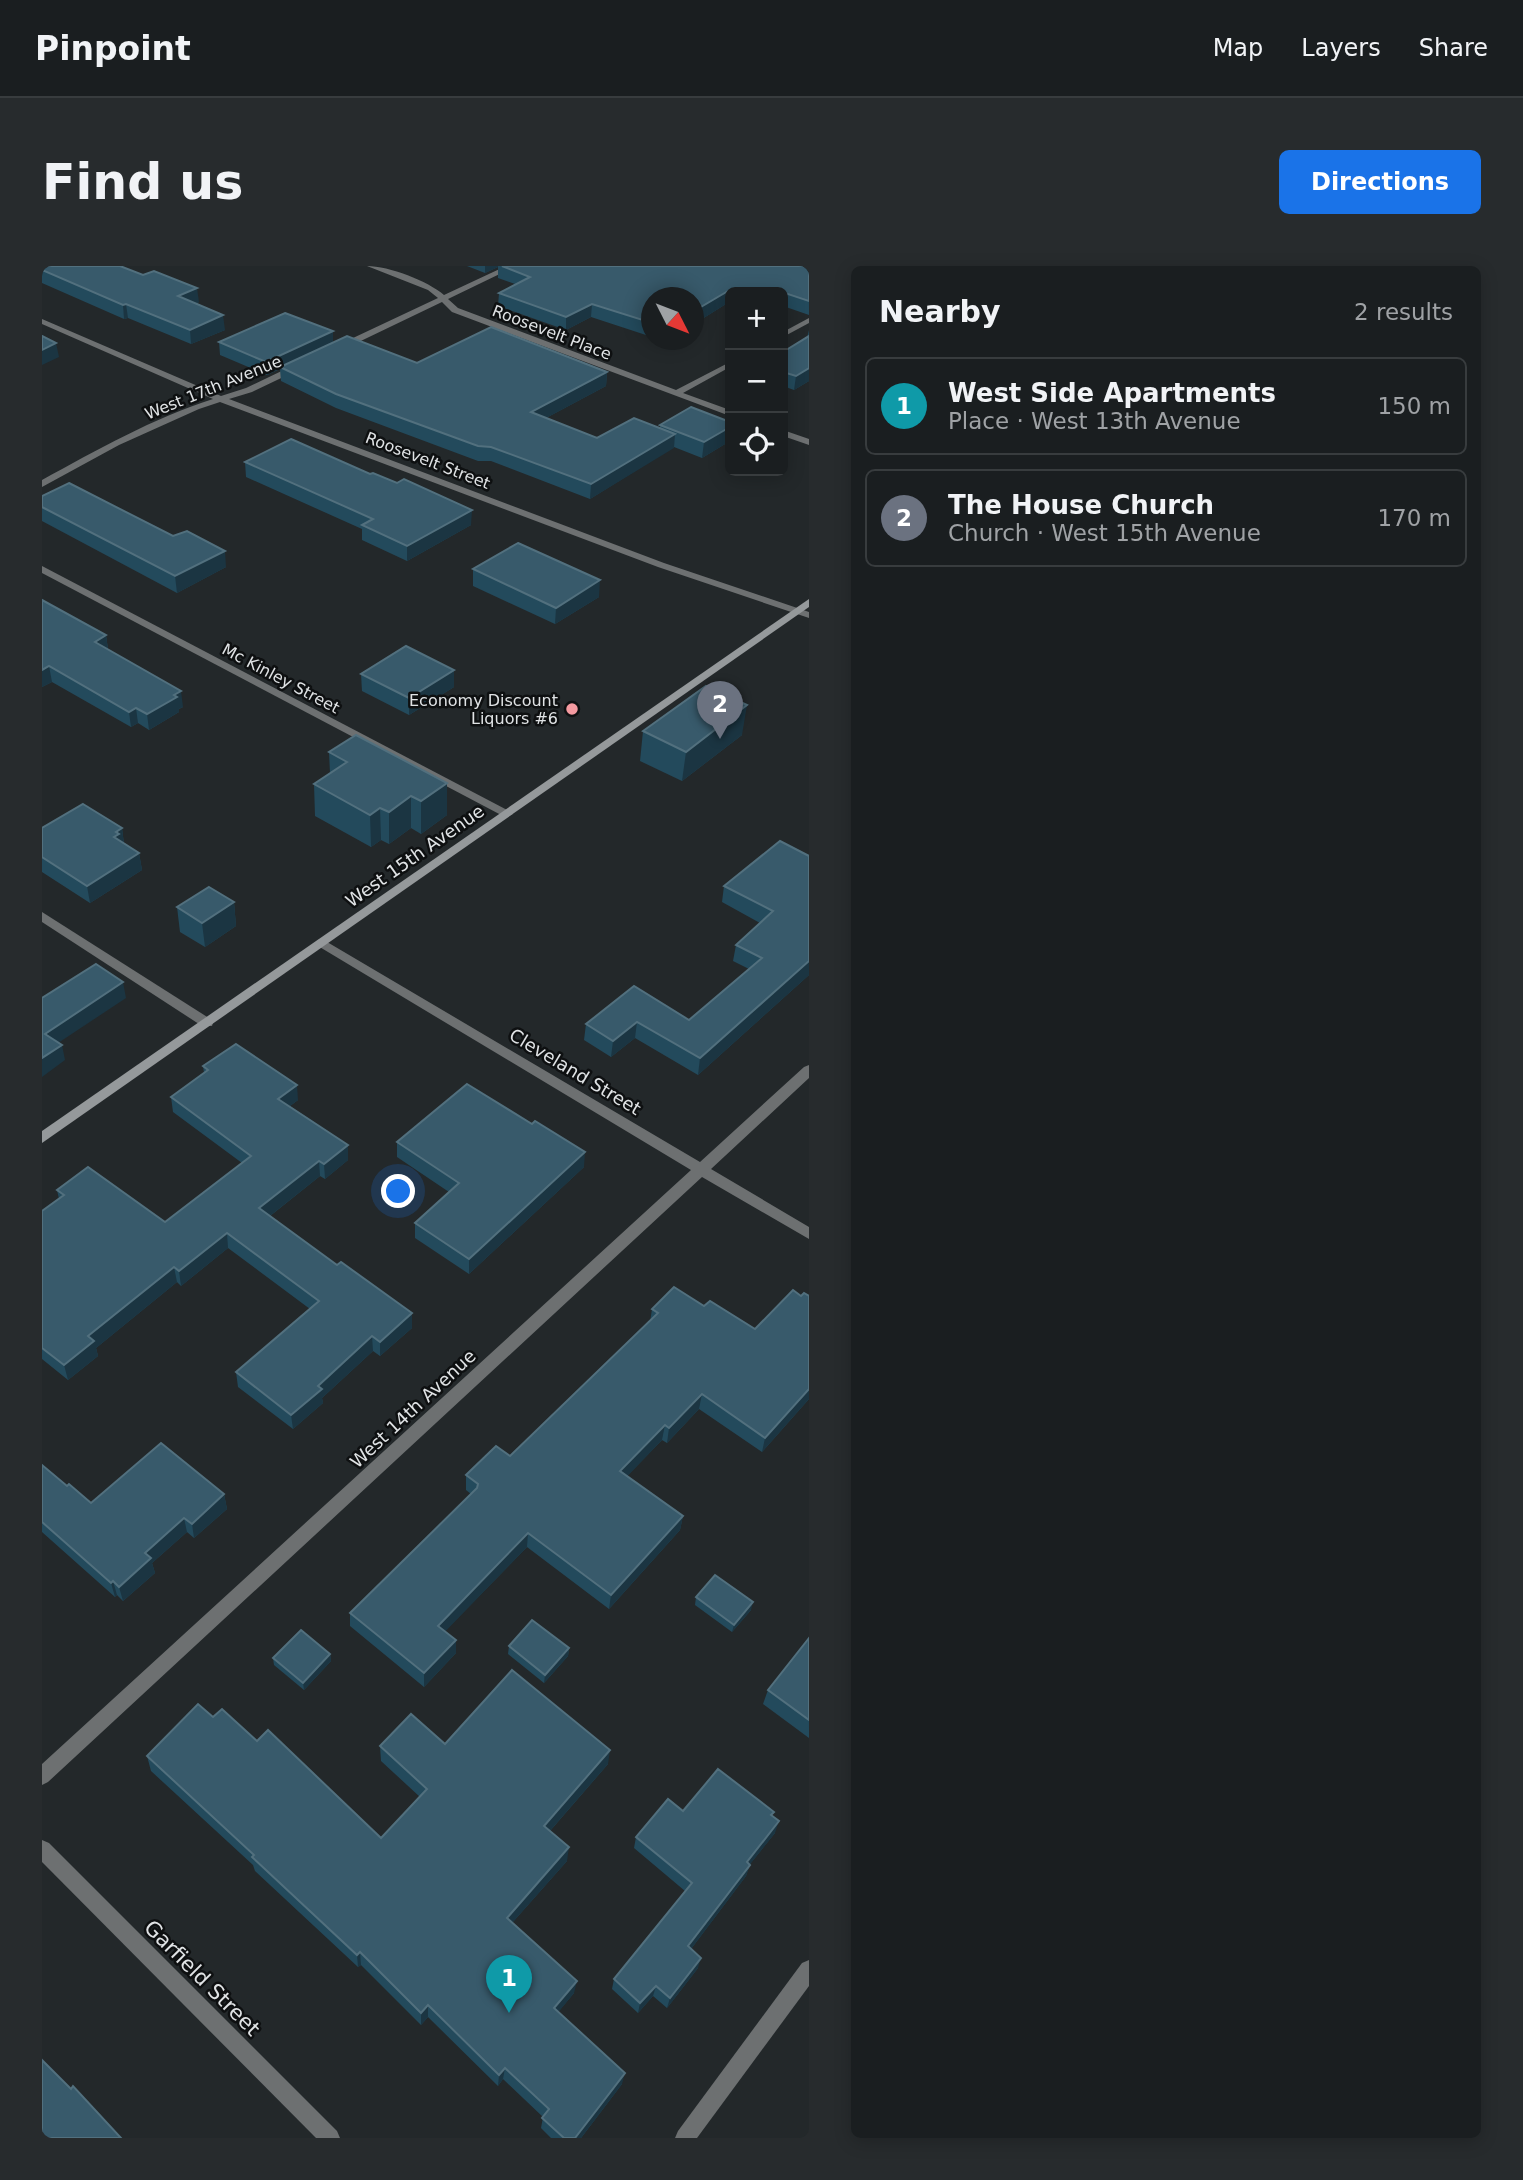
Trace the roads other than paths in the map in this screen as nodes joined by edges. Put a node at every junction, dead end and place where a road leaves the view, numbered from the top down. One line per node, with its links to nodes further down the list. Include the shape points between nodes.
1 (371, 266): 3 (street, Roosevelt Place, via 431,288)
2 (512, 266): 3 (street)
3 (442, 299): 7 (street); 10 (street, Roosevelt Place, via 455,310)
4 (809, 320): 6 (street)
5 (42, 321): 11 (street, Roosevelt Street)
6 (788, 332)
7 (333, 351)
8 (309, 362): 11 (street, West 17th Avenue)
9 (725, 367): 10 (street)
10 (676, 393): 12 (street, Roosevelt Place)
11 (220, 399): 15 (street, West 17th Avenue, via 116,443); 18 (street, Roosevelt Street, via 661,565)
12 (725, 411)
13 (788, 435): 14 (street)
14 (809, 442)
15 (42, 484)
16 (42, 569): 19 (street, Mc Kinley Street)
17 (809, 603): 18 (main road, West 15th Avenue)
18 (803, 613): 19 (main road, West 15th Avenue)
19 (507, 814): 21 (main road, West 15th Avenue)
20 (42, 916): 22 (street)
21 (322, 943): 22 (main road, West 15th Avenue); 25 (street, Cleveland Street)
22 (207, 1023): 24 (main road, West 15th Avenue)
23 (809, 1070): 25 (street, West 14th Avenue)
24 (43, 1135)
25 (701, 1170): 26 (street, Cleveland Street); 27 (street, West 14th Avenue)
26 (809, 1234)
27 (42, 1776)
28 (42, 1849): 30 (street, Garfield Street)
29 (809, 1970): 31 (street)
30 (330, 2138)
31 (685, 2138)

